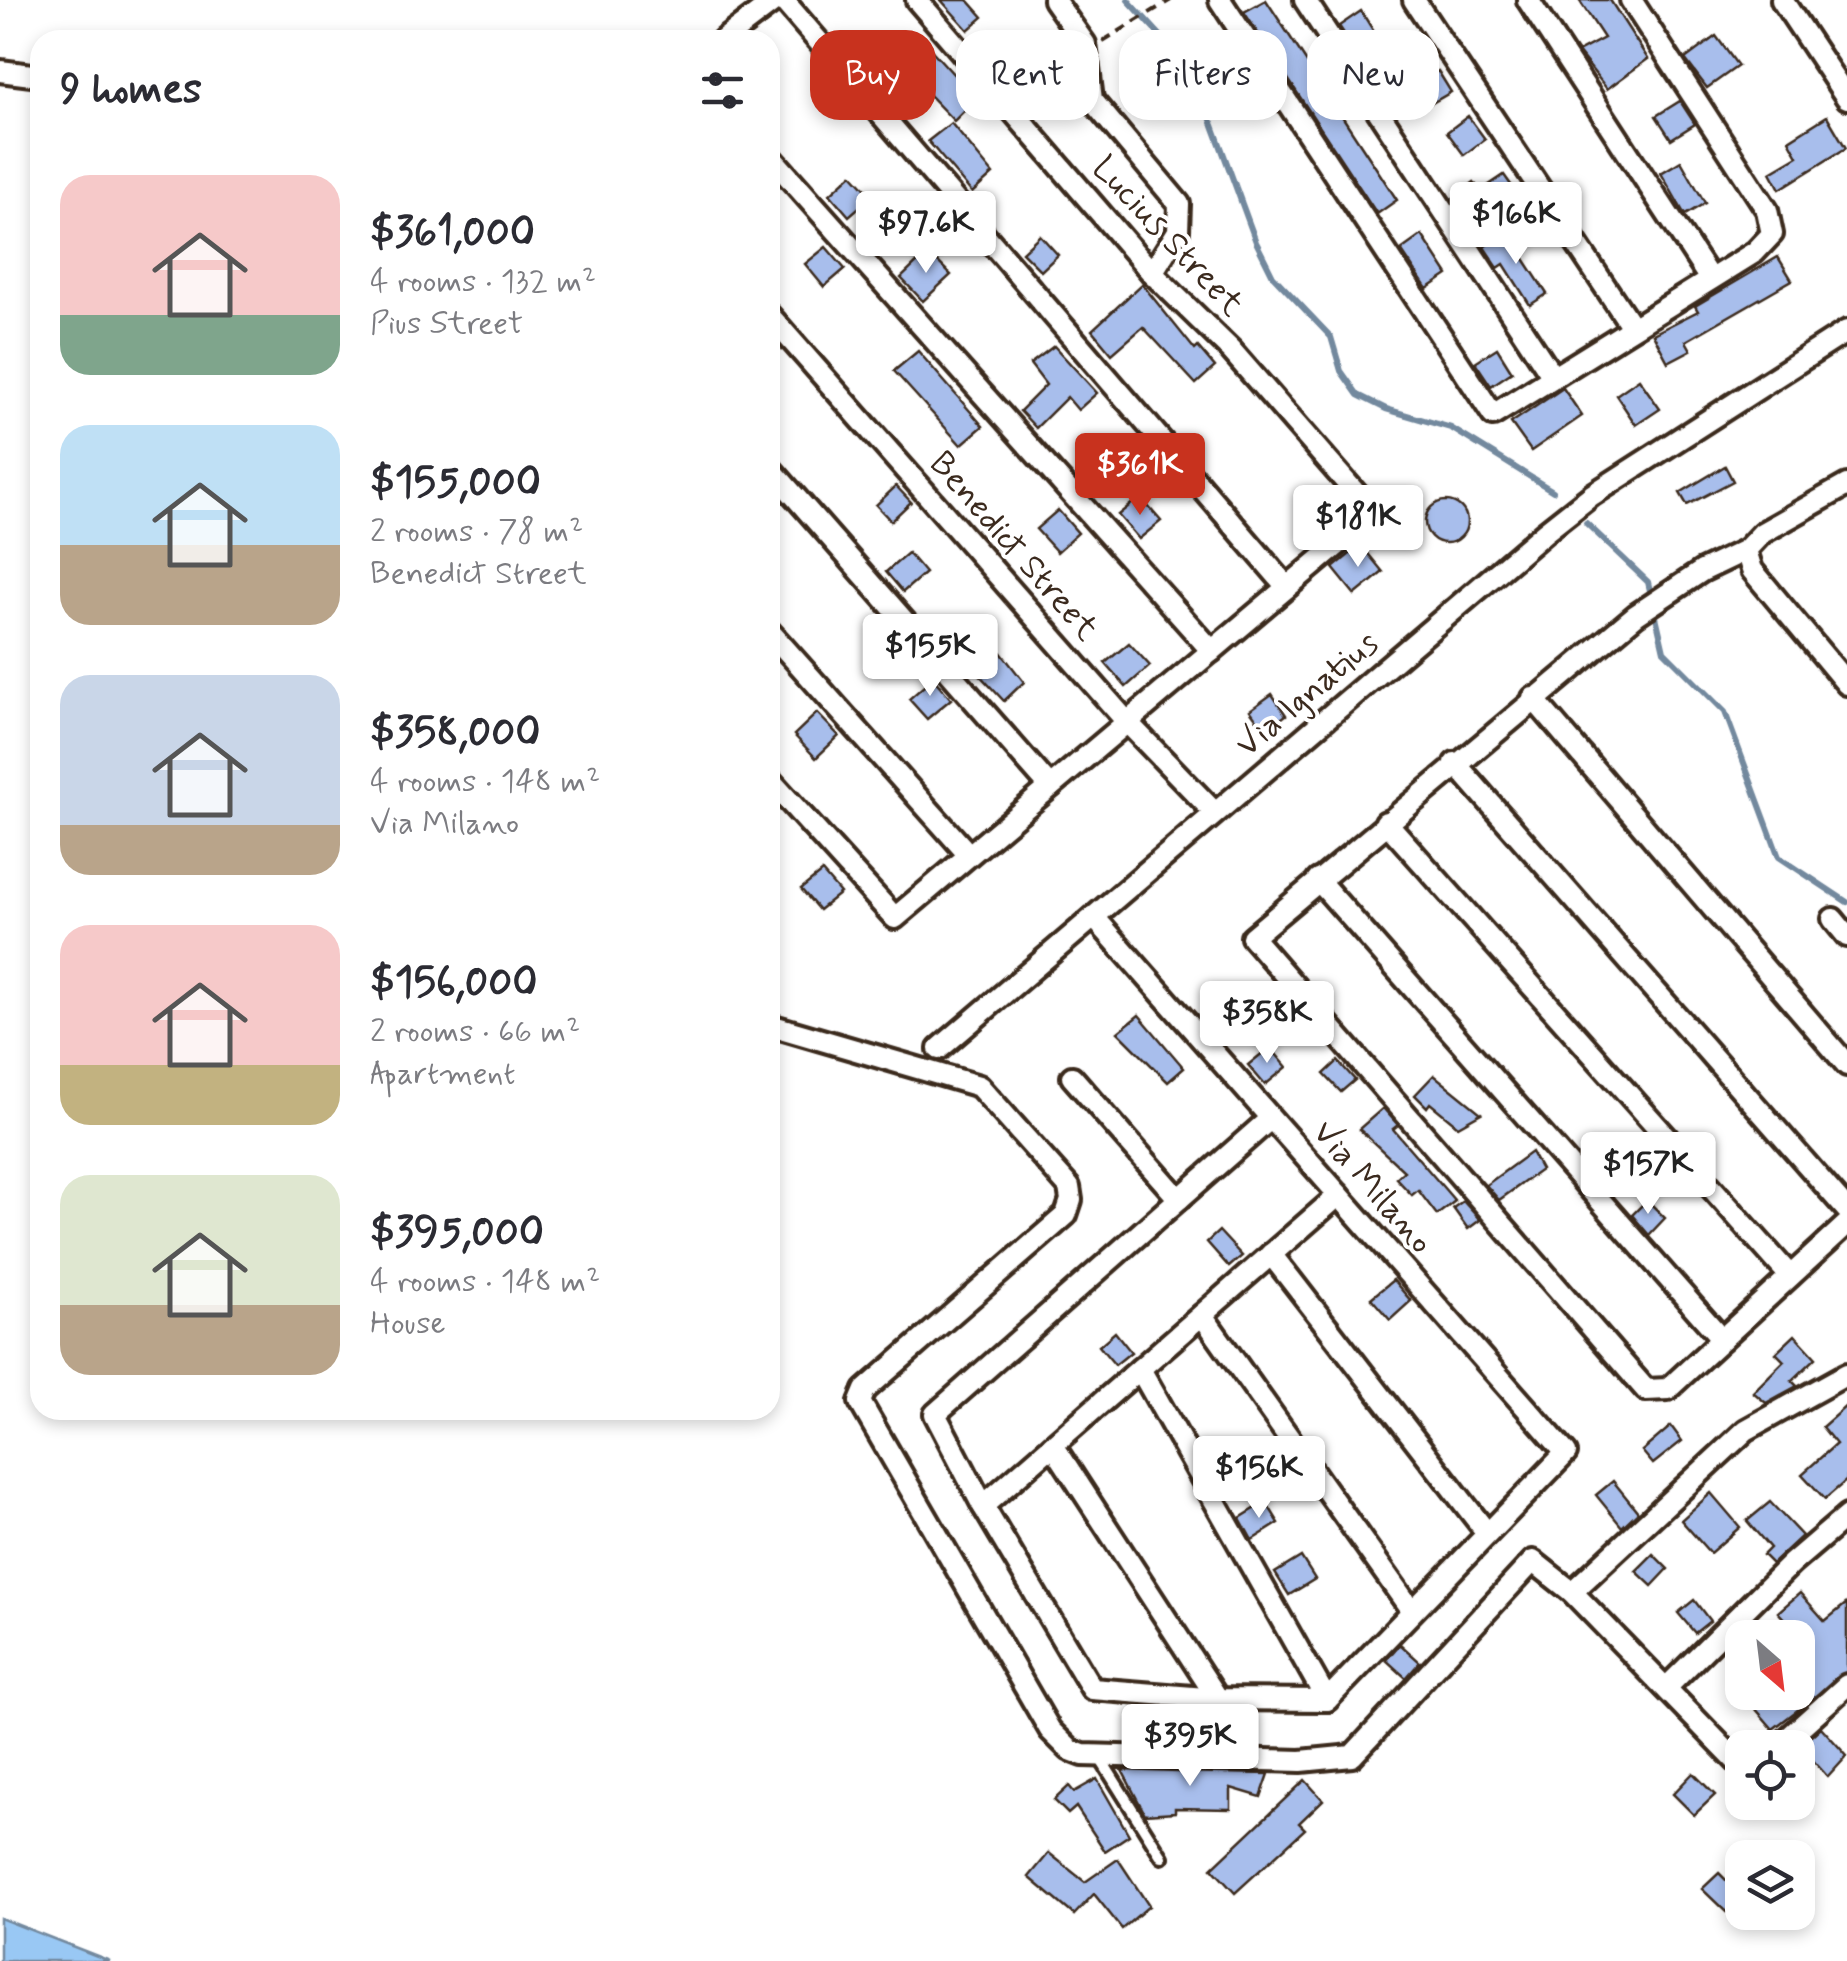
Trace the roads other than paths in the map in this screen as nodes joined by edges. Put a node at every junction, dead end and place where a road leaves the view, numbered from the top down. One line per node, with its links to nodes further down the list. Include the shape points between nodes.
1 (780, 0): 10 (street); 26 (street)
2 (917, 0): 15 (street, Lucius Street)
3 (1054, 0): 15 (street, via 1085,44 1092,100 1180,204 1178,231)
4 (1220, 0): 22 (street, via 1493,415)
5 (1305, 0): 22 (street)
6 (1414, 0): 18 (street)
7 (1528, 0): 16 (street)
8 (1631, 0): 16 (street, via 1767,210 1772,234)
9 (1782, 0): 13 (street)
10 (737, 30)
11 (0, 71): 12 (street)
12 (30, 75)
13 (1847, 98)
14 (780, 167): 28 (street)
15 (1152, 273): 26 (street, Lucius Street, via 1231,350 1374,514)
16 (1710, 279): 18 (street)
17 (780, 327): 31 (street, Benedict Street)
18 (1632, 327): 22 (street)
19 (1847, 330): 21 (street, Via Ignatius)
20 (1847, 344): 21 (street, Via Ignatius)
21 (1782, 376): 35 (street, Via Ignatius, via 1545,532)
22 (1553, 377)
23 (780, 479): 33 (street)
24 (1843, 494): 25 (street, via 1762,533)
25 (1746, 550): 29 (street, via 1752,570); 30 (street, via 1636,615)
26 (1287, 587): 28 (street)
27 (780, 643): 37 (street)
28 (1212, 651): 31 (street)
29 (1847, 684)
30 (1533, 698): 32 (street); 42 (street)
31 (1127, 722): 33 (street); 35 (street, Benedict Street)
32 (1455, 763): 36 (street); 47 (street)
33 (1050, 788): 37 (street)
34 (780, 791): 37 (street, via 895,918)
35 (1215, 813): 39 (street, Via Ignatius)
36 (1386, 822): 38 (street); 50 (street)
37 (969, 856)
38 (1318, 880): 52 (street); 52 (street, via 1252,937 1646,1390 1668,1389)
39 (1094, 918): 41 (street, Via Ignatius); 44 (street, Via Milano)
40 (780, 1028): 67 (street, via 979,1086 1069,1187 1066,1216 865,1390 860,1402 1050,1730 1070,1750)
41 (940, 1049)
42 (1847, 1065)
43 (1072, 1077): 46 (street)
44 (1270, 1118): 45 (street, Via Milano); 46 (street)
45 (1339, 1195): 49 (street); 58 (street, Via Milano, via 1566,1453)
46 (1179, 1199): 56 (street, via 935,1414)
47 (1847, 1210)
48 (1847, 1224): 50 (street)
49 (1271, 1254): 51 (street); 58 (street)
50 (1790, 1276): 52 (street)
51 (1202, 1315): 53 (street); 60 (street)
52 (1722, 1339)
53 (1140, 1369): 55 (street); 64 (street)
54 (1847, 1374): 59 (street, via 1746,1430)
55 (1052, 1445): 56 (street); 63 (street)
56 (983, 1506): 63 (street, via 1092,1689)
57 (1847, 1516): 62 (street)
58 (1487, 1533): 60 (street)
59 (1572, 1592): 62 (street); 67 (street, via 1533,1561 1352,1756)
60 (1412, 1611): 64 (street)
61 (1847, 1685): 65 (street)
62 (1666, 1688): 66 (street)
63 (1218, 1700): 64 (street)
64 (1327, 1700)
65 (1797, 1730)
66 (1725, 1749)
67 (1097, 1754): 68 (lane)
68 (1162, 1858)

